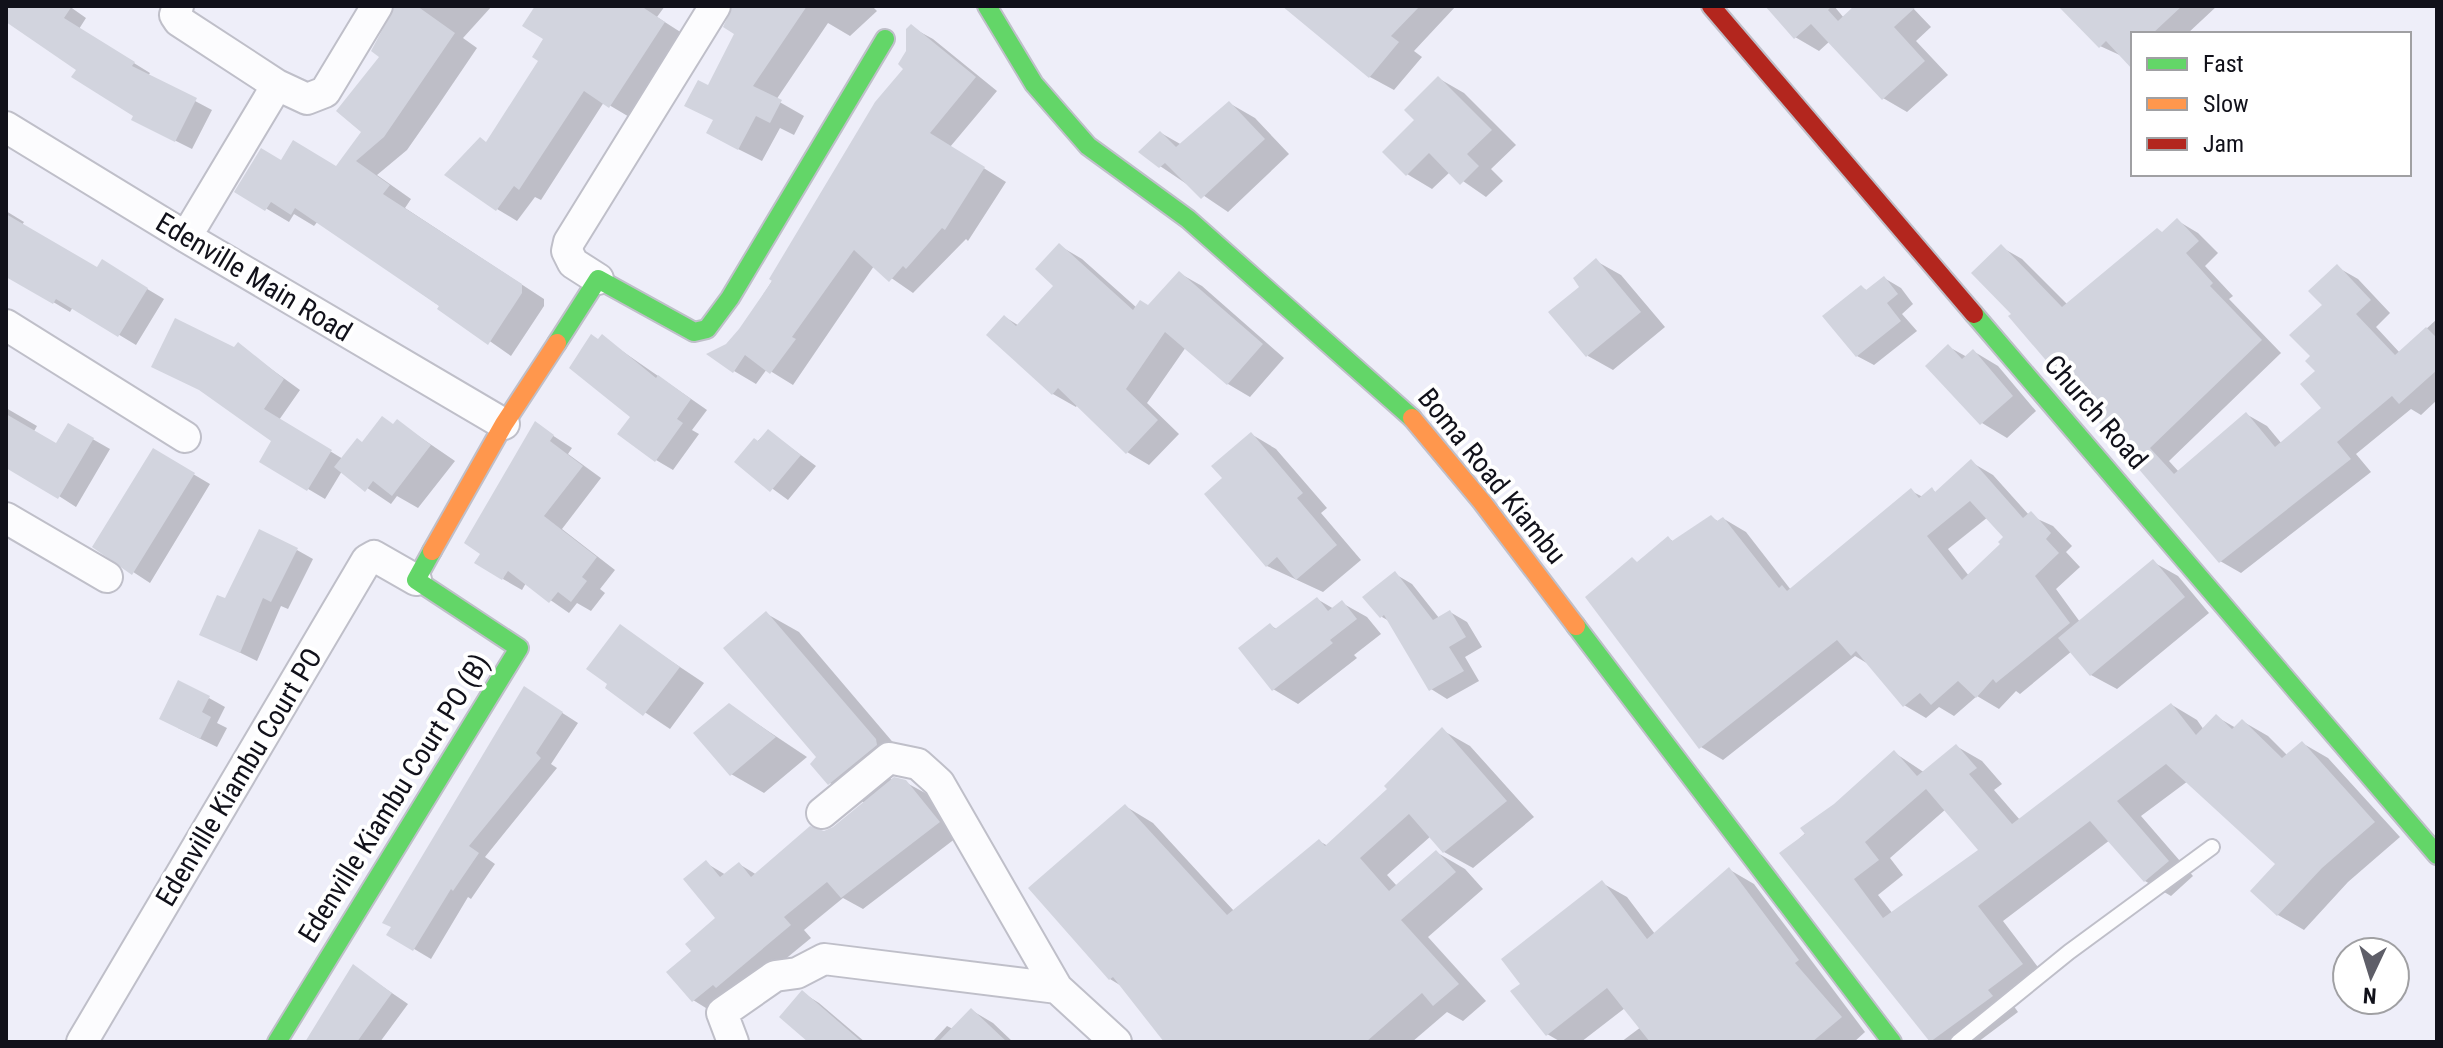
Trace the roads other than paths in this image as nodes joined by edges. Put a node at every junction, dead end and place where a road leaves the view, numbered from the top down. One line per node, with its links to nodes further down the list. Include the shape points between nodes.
1 (178, 6): 7 (street, via 179,21)
2 (377, 6): 7 (street, via 325,92 307,99)
3 (715, 6): 10 (street, via 569,242 573,263)
4 (987, 6): 25 (street, Boma Road Kiambu, via 1034,84 1088,146 1188,219 1403,408 1482,502)
5 (1711, 6): 19 (street, Church Road)
6 (885, 39): 10 (street, via 707,329 694,332)
7 (277, 85): 9 (street)
8 (6, 127): 9 (street, Edenville Main Road)
9 (186, 237): 12 (street, Edenville Main Road)
10 (598, 279): 12 (street)
11 (6, 325): 13 (street)
12 (504, 424): 16 (street)
13 (185, 437)
14 (6, 518): 15 (street)
15 (107, 577)
16 (416, 580): 21 (street, Edenville Kiambu Court PO, via 374,556 367,560); 22 (street, Edenville Kiambu Court PO (B), via 519,648)
17 (822, 813): 20 (street, via 889,758 918,764 939,783)
18 (2212, 847): 26 (lane, via 2019,990)
19 (2437, 855)
20 (1057, 988): 23 (street, via 824,959 797,973 775,976 722,1013); 24 (street)
21 (82, 1042)
22 (277, 1042)
23 (733, 1042)
24 (1116, 1042)
25 (1892, 1042)
26 (1958, 1042)

